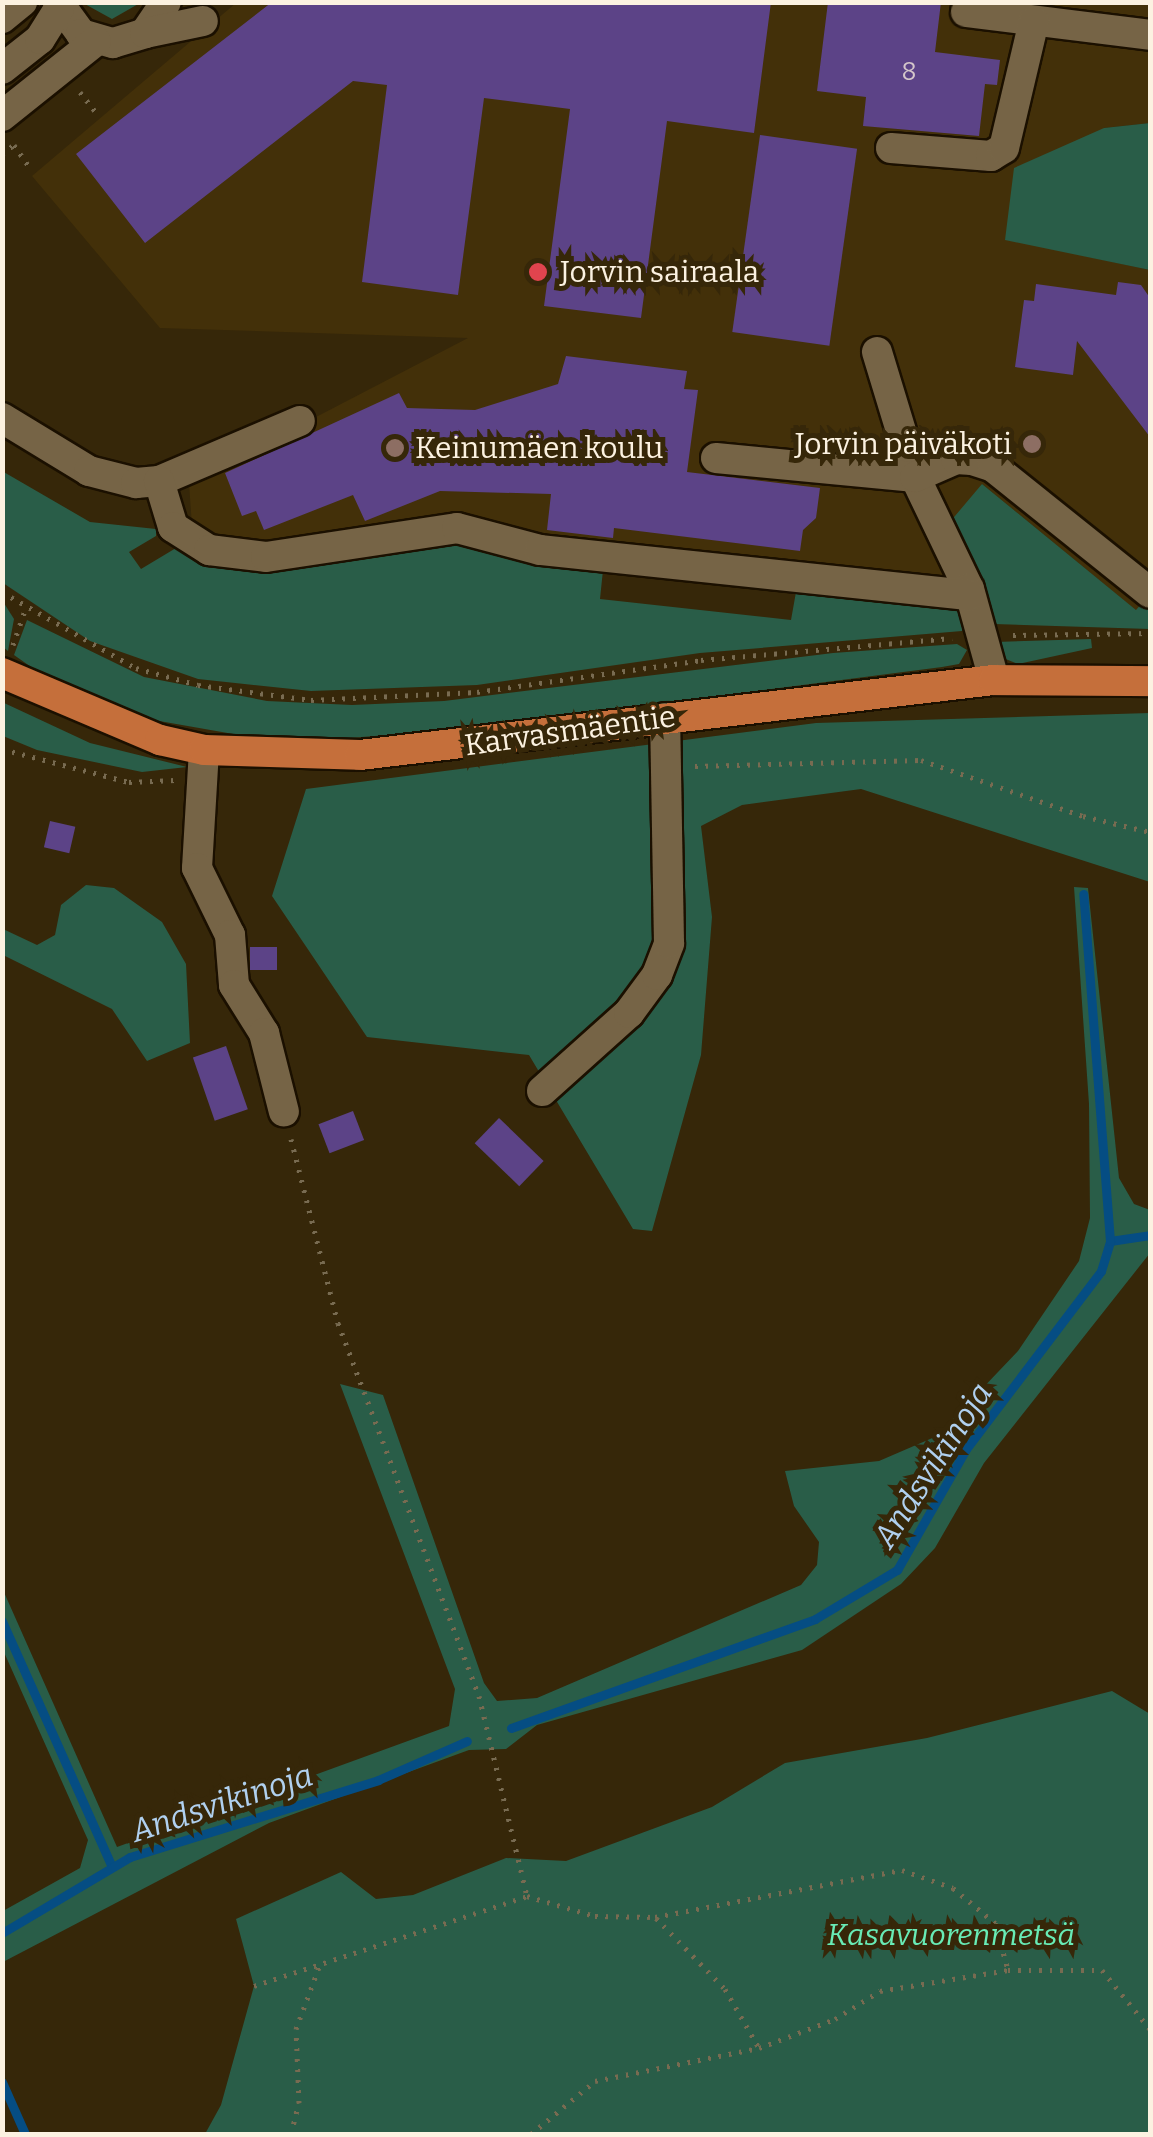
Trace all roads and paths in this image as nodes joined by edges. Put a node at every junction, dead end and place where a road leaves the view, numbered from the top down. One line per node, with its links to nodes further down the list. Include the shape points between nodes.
1 (22, 2): 6 (lane)
2 (166, 2): 8 (lane)
3 (177, 2): 8 (lane, via 204,20)
4 (59, 6): 10 (lane); 11 (lane, via 40,39)
5 (966, 12): 7 (lane)
6 (2, 18)
7 (1034, 21): 9 (lane); 14 (lane, via 1004,148 991,156)
8 (145, 33): 10 (lane)
9 (1150, 35)
10 (96, 42): 12 (lane)
11 (2, 69)
12 (2, 116)
13 (14, 144): 15 (path)
14 (891, 148)
15 (31, 169)
16 (878, 352): 20 (lane)
17 (2, 418): 21 (lane, via 110,480)
18 (300, 421): 21 (lane)
19 (716, 458): 20 (lane)
20 (915, 477): 23 (lane, via 956,459 993,467); 24 (lane)
21 (158, 481): 24 (lane, via 173,526 210,550 266,557 457,528 540,550)
22 (2, 592): 25 (path)
23 (1150, 593)
24 (970, 595): 27 (lane)
25 (25, 610): 27 (path, via 136,668 198,685 311,700 477,692 701,660); 28 (path)
26 (1150, 633): 27 (path)
27 (983, 636): 29 (lane)
28 (11, 670): 33 (main road, Karvasmäentie)
29 (994, 680): 30 (main road, Karvasmäentie); 31 (main road, Karvasmäentie)
30 (1150, 681)
31 (665, 718): 33 (main road, Karvasmäentie, via 360,754); 34 (lane)
32 (2, 749): 33 (path, via 129,782)
33 (202, 764): 37 (lane, via 197,868 230,936 234,985 264,1033)
34 (667, 767): 35 (path, via 921,760); 36 (lane, via 672,898 663,959 628,1013)
35 (1150, 832)
36 (542, 1091)
37 (284, 1112): 38 (path, via 338,1323 479,1696)
38 (527, 1896): 39 (path, via 596,1916); 40 (path)
39 (655, 1917): 41 (path, via 902,1870 953,1888 995,1922); 44 (path, via 725,1989)
40 (319, 1967): 42 (path); 45 (path, via 296,2029 299,2103)
41 (1008, 1970): 43 (path, via 1102,1970); 44 (path, via 880,1991 835,2019)
42 (254, 1986)
43 (1150, 2029)
44 (759, 2048): 46 (path, via 595,2081)
45 (291, 2134)
46 (530, 2134)

